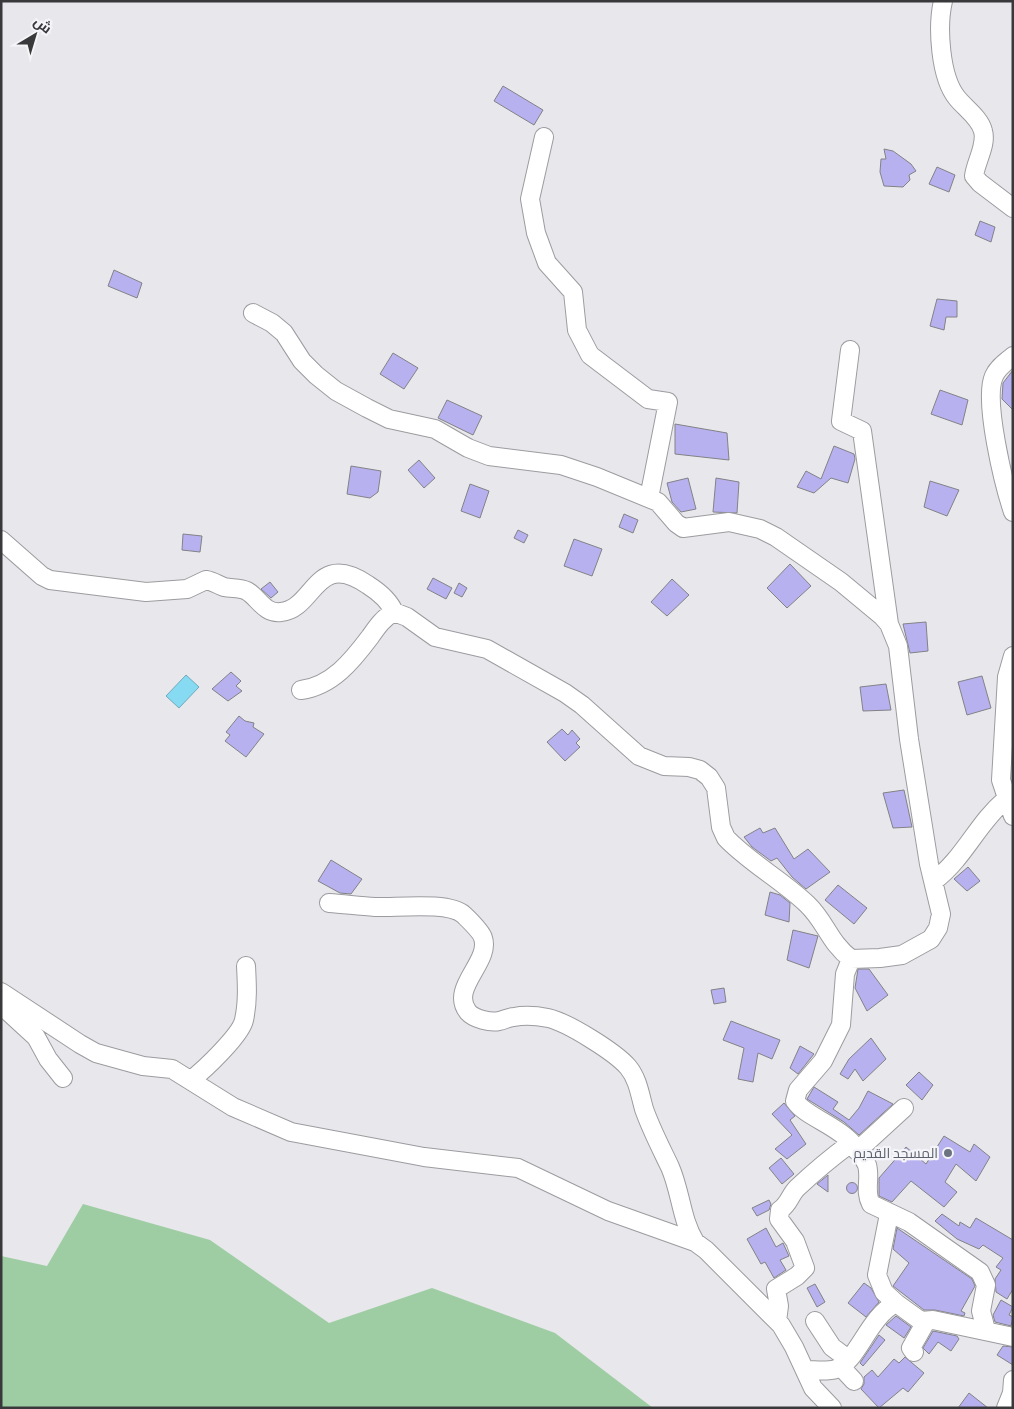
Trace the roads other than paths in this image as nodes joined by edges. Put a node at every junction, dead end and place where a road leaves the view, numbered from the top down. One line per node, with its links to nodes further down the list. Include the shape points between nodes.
1 (943, 1): 3 (street, via 940,30 951,91 979,122 984,134 974,176)
2 (544, 137): 7 (street, via 530,199 536,233 547,263 573,292 577,330 590,354 648,399 668,402)
3 (1013, 208)
4 (253, 313): 7 (street, via 284,334 302,361 325,383 389,419 435,429 489,456 561,466)
5 (850, 350): 11 (street, via 841,421 862,431)
6 (1013, 356): 8 (street, via 994,376 991,394 1000,466)
7 (648, 498): 11 (street, via 664,507 676,524 683,528 729,522 744,524 776,537 848,587)
8 (1013, 512)
9 (1, 540): 10 (street, via 50,580 146,592 182,590 206,580 226,588 245,590 262,606 280,613 292,609 326,576 342,574 372,587 389,602)
10 (394, 612): 13 (street, via 384,618 356,655 330,680 313,689); 18 (street, via 435,637 487,649 565,693 639,756 664,766 689,767 704,773 716,788 721,827 726,838 806,903 821,920 833,942)
11 (889, 624): 16 (street, via 898,646 909,739)
12 (1013, 656): 14 (street, via 1007,677 1001,770)
13 (301, 690)
14 (1006, 800): 15 (street); 16 (street, via 988,818 959,859)
15 (1013, 816)
16 (934, 881): 18 (street, via 942,914 931,939 902,955)
17 (329, 903): 27 (street, via 439,908 462,913 483,937 484,951 464,992 463,1003 469,1013 482,1020 498,1022 513,1017 549,1018 606,1048 628,1067 660,1150 671,1168 686,1227)
18 (851, 959): 25 (street, via 846,974 841,1025 822,1061 798,1090 794,1101 836,1129)
19 (246, 966): 23 (street, via 248,984 244,1022 213,1061)
20 (1, 992): 23 (street, via 96,1053 143,1066 172,1069)
21 (1, 1005): 22 (street, via 36,1037)
22 (63, 1078)
23 (191, 1080): 27 (street, via 233,1107 291,1132 424,1157 518,1168 608,1211)
24 (904, 1108): 25 (street, via 885,1128)
25 (854, 1147): 26 (street, via 867,1165 868,1198); 29 (street, via 824,1163 795,1190 787,1205 780,1210 780,1219 795,1240 805,1268 776,1289)
26 (889, 1214): 28 (street, via 878,1276 884,1292); 32 (street, via 909,1222 980,1272 986,1285 981,1311)
27 (696, 1242): 29 (street)
28 (896, 1303): 31 (street); 35 (street, via 884,1310)
29 (777, 1321): 36 (street)
30 (815, 1321): 35 (street)
31 (921, 1321): 32 (street, via 933,1320); 34 (street, via 924,1329 911,1348)
32 (986, 1330): 33 (street)
33 (1013, 1337)
34 (914, 1352)
35 (844, 1363): 36 (street, via 829,1370); 38 (street)
36 (805, 1370): 39 (street, via 817,1394)
37 (1013, 1380): 40 (street)
38 (854, 1381)
39 (832, 1408)
40 (1006, 1408)

